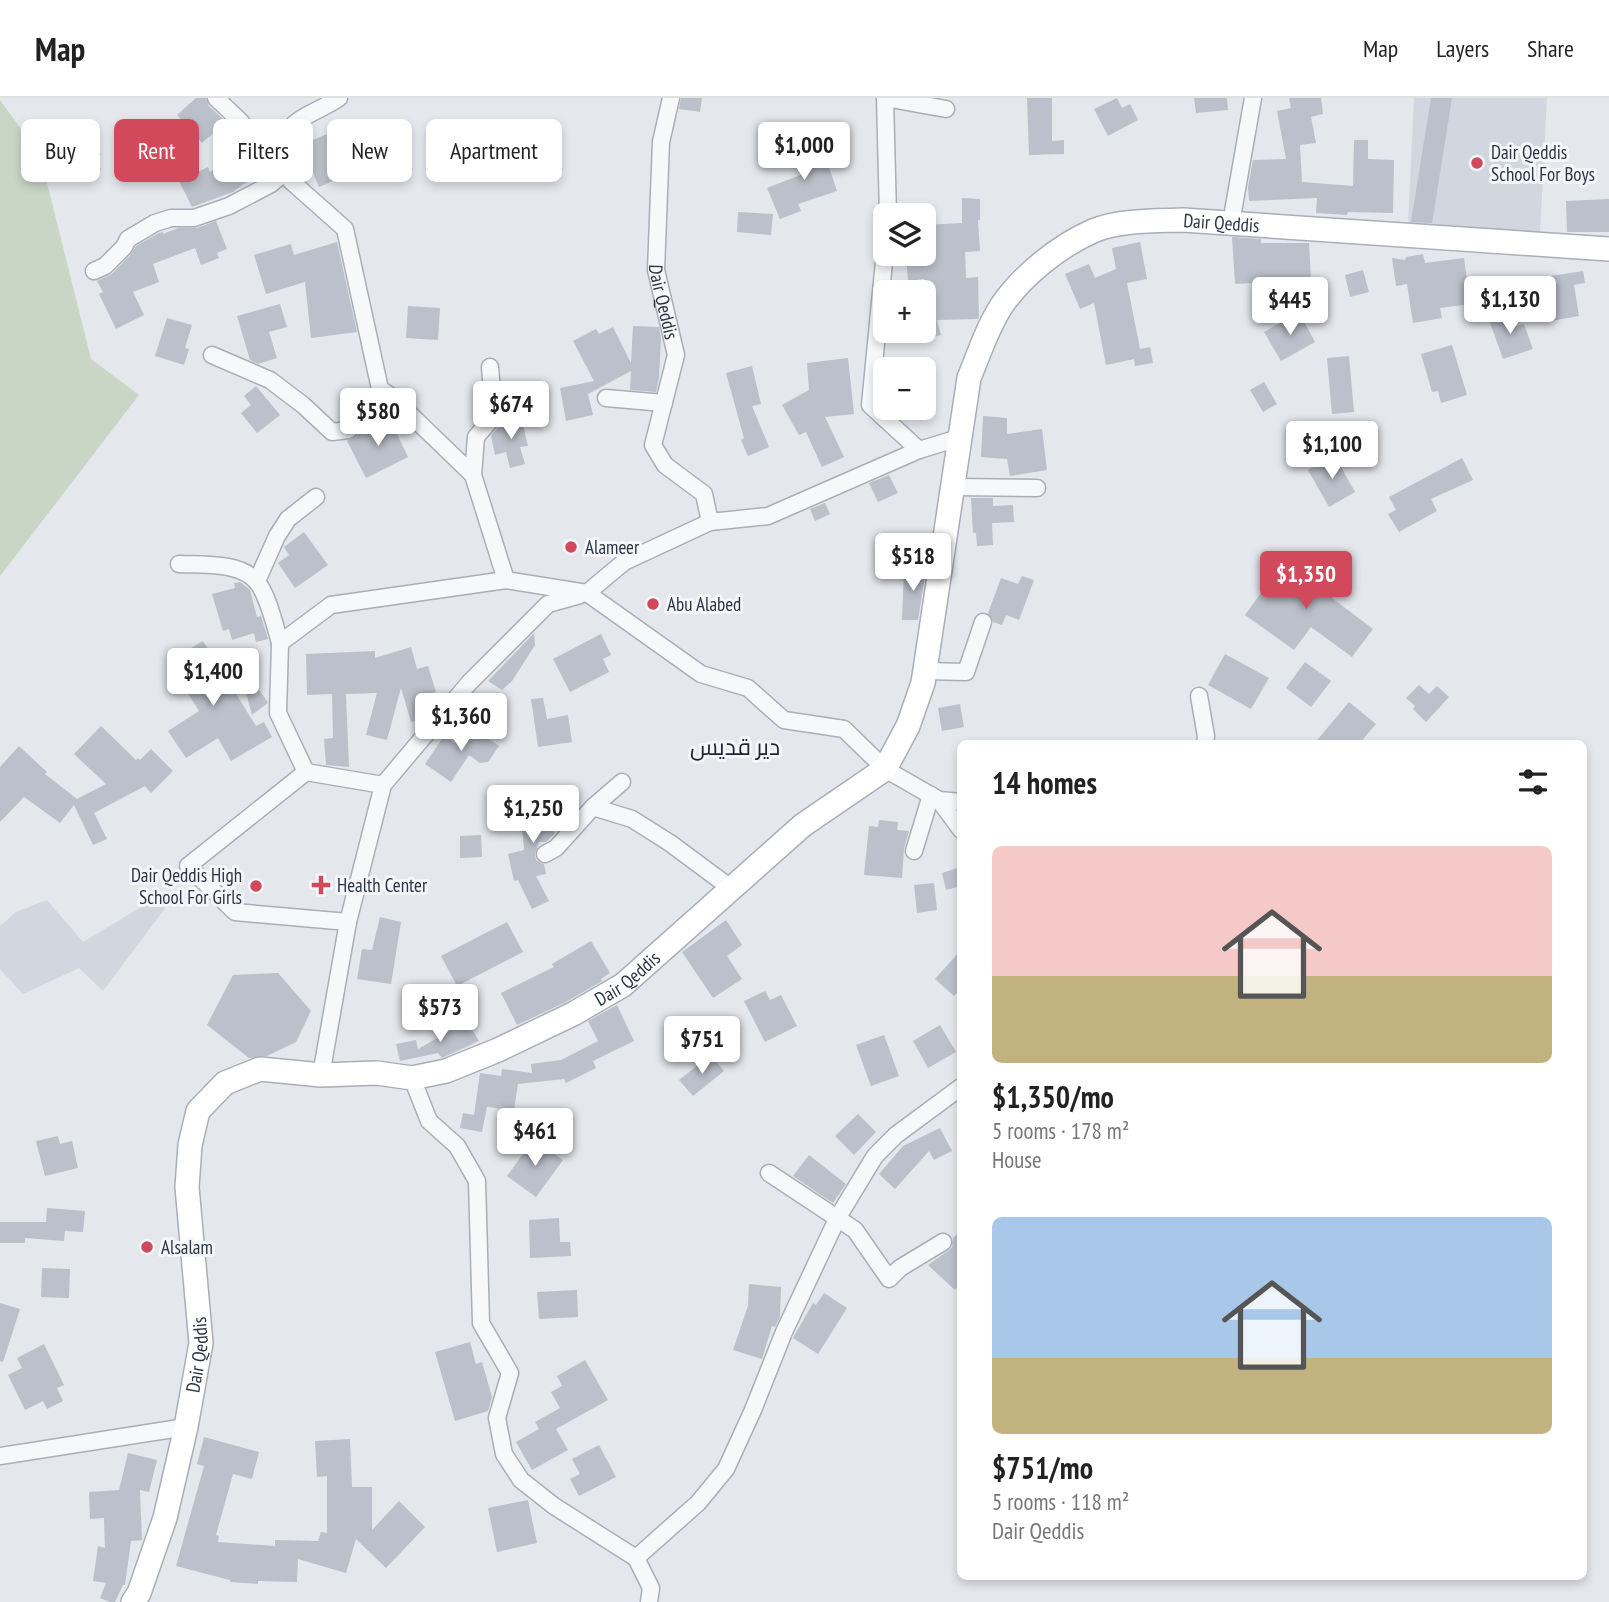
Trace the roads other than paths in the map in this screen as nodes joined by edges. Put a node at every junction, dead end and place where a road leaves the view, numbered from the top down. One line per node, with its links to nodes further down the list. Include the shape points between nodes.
1 (216, 98): 6 (street)
2 (339, 98): 7 (street)
3 (671, 98): 19 (street, Dair Qeddis, via 661,142 656,270 676,355)
4 (1253, 98): 11 (street)
5 (946, 109): 10 (street, via 885,98)
6 (238, 119)
7 (300, 119)
8 (273, 182): 14 (street, via 229,206 194,218 155,223 128,239 105,266)
9 (294, 182): 17 (street, via 345,229 380,389)
10 (888, 203)
11 (1231, 223): 12 (main road, Dair Qeddis); 20 (main road, Dair Qeddis, via 1138,222 1094,231 1025,278 1002,305 984,338 969,379)
12 (1609, 249)
13 (884, 266): 21 (street, via 870,405)
14 (94, 271)
15 (212, 355): 17 (street, via 270,380 331,432 348,430)
16 (489, 367): 22 (street, via 494,416 476,438)
17 (392, 397): 22 (street)
18 (606, 398): 19 (street)
19 (664, 402): 26 (street, Dair Qeddis, via 653,445 665,465 704,494)
20 (961, 437): 21 (street); 23 (main road, Dair Qeddis)
21 (919, 450): 26 (street, via 768,516)
22 (473, 475): 28 (street)
23 (954, 487): 24 (street); 33 (main road, Dair Qeddis)
24 (1037, 488)
25 (316, 498): 29 (street, via 288,519)
26 (710, 522): 30 (street, via 624,562)
27 (179, 564): 29 (street, via 221,566 245,572)
28 (506, 580): 30 (street); 32 (street, via 331,605)
29 (257, 581): 32 (street)
30 (587, 593): 36 (street, via 701,674 748,688 785,720 844,729); 39 (street, via 548,604 469,683)
31 (983, 622): 33 (street, via 966,672)
32 (280, 643): 37 (street, via 278,713)
33 (925, 671): 36 (main road, Dair Qeddis, via 908,726)
34 (1199, 696): 35 (street)
35 (1206, 740)
36 (885, 769): 40 (street); 46 (main road, Dair Qeddis, via 803,825)
37 (306, 772): 39 (street); 47 (street, via 188,866 234,912)
38 (622, 782): 42 (street)
39 (383, 785): 47 (street)
40 (935, 798): 41 (street); 43 (street); 44 (street)
41 (957, 801)
42 (593, 807): 45 (street); 46 (street, via 632,819)
43 (957, 825)
44 (914, 850)
45 (545, 854)
46 (732, 889): 49 (main road, Dair Qeddis, via 623,985 498,1050 446,1071)
47 (348, 922): 48 (street)
48 (321, 1075): 49 (main road, Dair Qeddis, via 377,1073); 54 (main road, Dair Qeddis, via 260,1069 225,1083 198,1111 187,1187 201,1343)
49 (412, 1078): 56 (street, via 429,1121 457,1146 478,1181 481,1323 510,1373 498,1418 504,1454 521,1480)
50 (957, 1090): 52 (street, via 875,1156)
51 (769, 1173): 52 (street)
52 (838, 1217): 53 (street, via 855,1230 889,1279); 56 (street, via 726,1469 698,1503)
53 (943, 1242)
54 (186, 1427): 55 (street); 57 (main road, Dair Qeddis, via 165,1518)
55 (0, 1456)
56 (636, 1558): 58 (street, via 651,1588)
57 (133, 1602)
58 (649, 1602)

